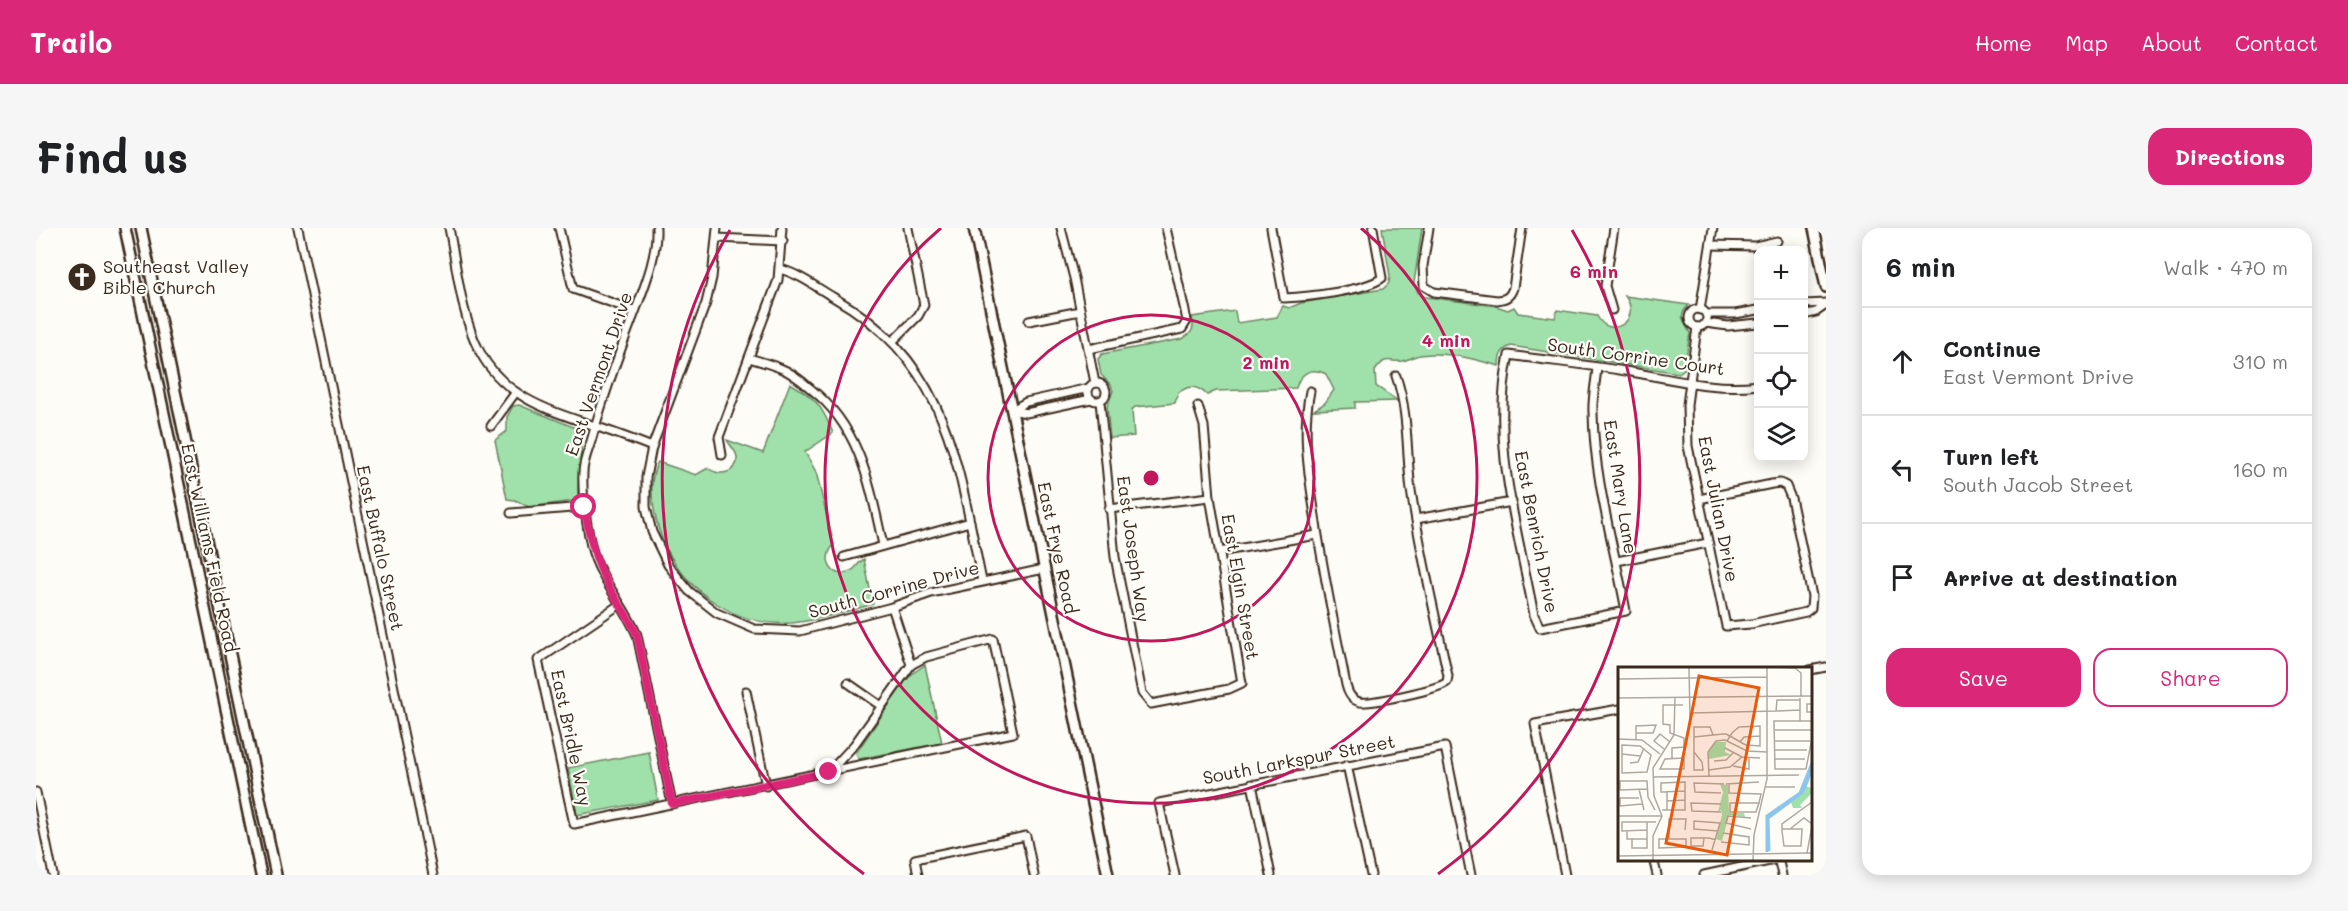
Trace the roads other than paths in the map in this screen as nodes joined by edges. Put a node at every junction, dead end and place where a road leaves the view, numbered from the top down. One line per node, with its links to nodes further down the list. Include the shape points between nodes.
1 (125, 228): 95 (main road, East Williams Field Road)
2 (141, 228): 96 (main road, East Williams Field Road)
3 (298, 228): 97 (street, East Buffalo Street)
4 (449, 228): 49 (street, via 469,325 480,353)
5 (559, 228): 29 (street, via 573,289)
6 (656, 228): 29 (street, East Vermont Drive, via 656,243)
7 (717, 228): 20 (street, South Corrine Drive)
8 (782, 228): 21 (street)
9 (908, 228): 38 (street, via 924,305)
10 (974, 228): 53 (main road, East Frye Road)
11 (1060, 228): 30 (street, East Joseph Way)
12 (1166, 228): 39 (street, via 1185,311 1182,329)
13 (1271, 228): 14 (street, via 1284,298 1301,298 1368,285 1382,278)
14 (1373, 228)
15 (1430, 228): 16 (street, via 1424,286 1434,292 1497,300 1511,295 1514,288)
16 (1522, 228)
17 (1614, 228): 28 (street, via 1605,286)
18 (1713, 228): 23 (street)
19 (1814, 228): 25 (main road)
20 (717, 238): 21 (street); 56 (street, South Corrine Drive, via 706,303)
21 (783, 241): 24 (street)
22 (1778, 241): 23 (street, via 1755,246)
23 (1711, 245): 32 (street)
24 (780, 269): 38 (street, via 853,308); 41 (street)
25 (1826, 287)
26 (1808, 304): 27 (street)
27 (1826, 304): 33 (street)
28 (1612, 310)
29 (635, 311): 55 (street, East Vermont Drive)
30 (1080, 311): 34 (street); 39 (street, East Joseph Way)
31 (1754, 311): 32 (street)
32 (1703, 312): 35 (street); 37 (street, via 1693,311 1690,318)
33 (1808, 314)
34 (1029, 321)
35 (1705, 323): 36 (street); 37 (street)
36 (1754, 323)
37 (1697, 327): 44 (street, East Julian Drive)
38 (893, 341): 65 (street, via 912,363 948,430)
39 (1089, 349): 45 (street, East Joseph Way)
40 (1509, 355): 42 (street, South Corrine Court); 60 (street, East Benrich Drive, via 1502,428)
41 (749, 358): 57 (street, via 719,437); 68 (street, via 798,379 824,399 844,423 869,477)
42 (1597, 367): 44 (street, South Corrine Court); 71 (street, East Mary Lane, via 1592,411 1594,438)
43 (1396, 376): 64 (street, via 1404,405)
44 (1689, 382): 46 (street, South Corrine Court); 59 (street, East Julian Drive, via 1688,446)
45 (1095, 383): 47 (street); 51 (street, East Joseph Way, via 1107,391)
46 (1754, 385)
47 (1089, 388): 50 (street); 53 (street, via 1026,402)
48 (1310, 391): 66 (street, via 1305,416)
49 (516, 392): 54 (street); 55 (street, via 540,407)
50 (1091, 399): 51 (street); 53 (street, via 1026,412)
51 (1100, 401): 62 (street, East Joseph Way)
52 (1198, 406): 58 (street, East Elgin Street, via 1204,426)
53 (1012, 410): 72 (main road, East Frye Road)
54 (491, 426)
55 (595, 426): 56 (street); 61 (street, East Vermont Drive, via 582,470)
56 (652, 447): 75 (street, South Corrine Drive, via 645,477 652,532 668,565 689,591 717,613 754,629 800,631)
57 (722, 455)
58 (1210, 497): 62 (street); 69 (street, East Elgin Street)
59 (1699, 499): 67 (street, East Julian Drive); 67 (street, East Julian Drive, via 1772,484 1786,486 1812,596 1811,608 1800,615 1726,626)
60 (1512, 502): 64 (street); 76 (street, East Benrich Drive, via 1534,615 1540,628)
61 (584, 507): 63 (street); 74 (street, East Vermont Drive, via 592,549)
62 (1109, 509): 81 (street, East Joseph Way, via 1117,567 1146,700 1157,704)
63 (511, 513)
64 (1416, 519): 66 (street, via 1448,675 1443,686 1367,702 1353,699 1346,685)
65 (970, 522): 68 (street); 73 (street)
66 (1317, 535): 69 (street)
67 (1708, 543): 71 (street)
68 (883, 545): 70 (street)
69 (1219, 552): 81 (street, East Elgin Street)
70 (844, 557)
71 (1617, 561): 76 (street, East Mary Lane)
72 (1044, 569): 73 (street, South Corrine Drive); 100 (main road, East Frye Road)
73 (982, 581): 75 (street, South Corrine Drive)
74 (619, 605): 90 (street, East Vermont Drive, via 637,635); 90 (street, East Bridle Way, via 538,660 574,824)
75 (892, 607): 77 (street)
76 (1626, 611)
77 (911, 665): 83 (street); 86 (street, via 926,657 993,639 1013,733)
78 (1826, 667): 79 (street)
79 (1811, 670)
80 (848, 683): 83 (street)
81 (1242, 683)
82 (746, 691): 88 (street)
83 (881, 706): 86 (street)
84 (1618, 708): 105 (street, via 1535,724)
85 (1347, 765): 87 (street, South Larkspur Street); 103 (street); 104 (street, South Larkspur Street, via 1445,747)
86 (829, 772): 88 (street)
87 (1252, 784): 101 (street, South Larkspur Street, via 1159,803); 102 (street)
88 (766, 786): 90 (street)
89 (36, 792): 94 (street)
90 (672, 804)
91 (1653, 860): 106 (street)
92 (1773, 860): 107 (street)
93 (1778, 860): 108 (street)
94 (53, 875)
95 (261, 875)
96 (276, 875)
97 (433, 875)
98 (918, 875): 99 (street, via 915,859 1026,836)
99 (1034, 875)
100 (1108, 875)
101 (1175, 875)
102 (1271, 875)
103 (1371, 875)
104 (1471, 875)
105 (1565, 875)
106 (1657, 875)
107 (1704, 875)
108 (1782, 875)

